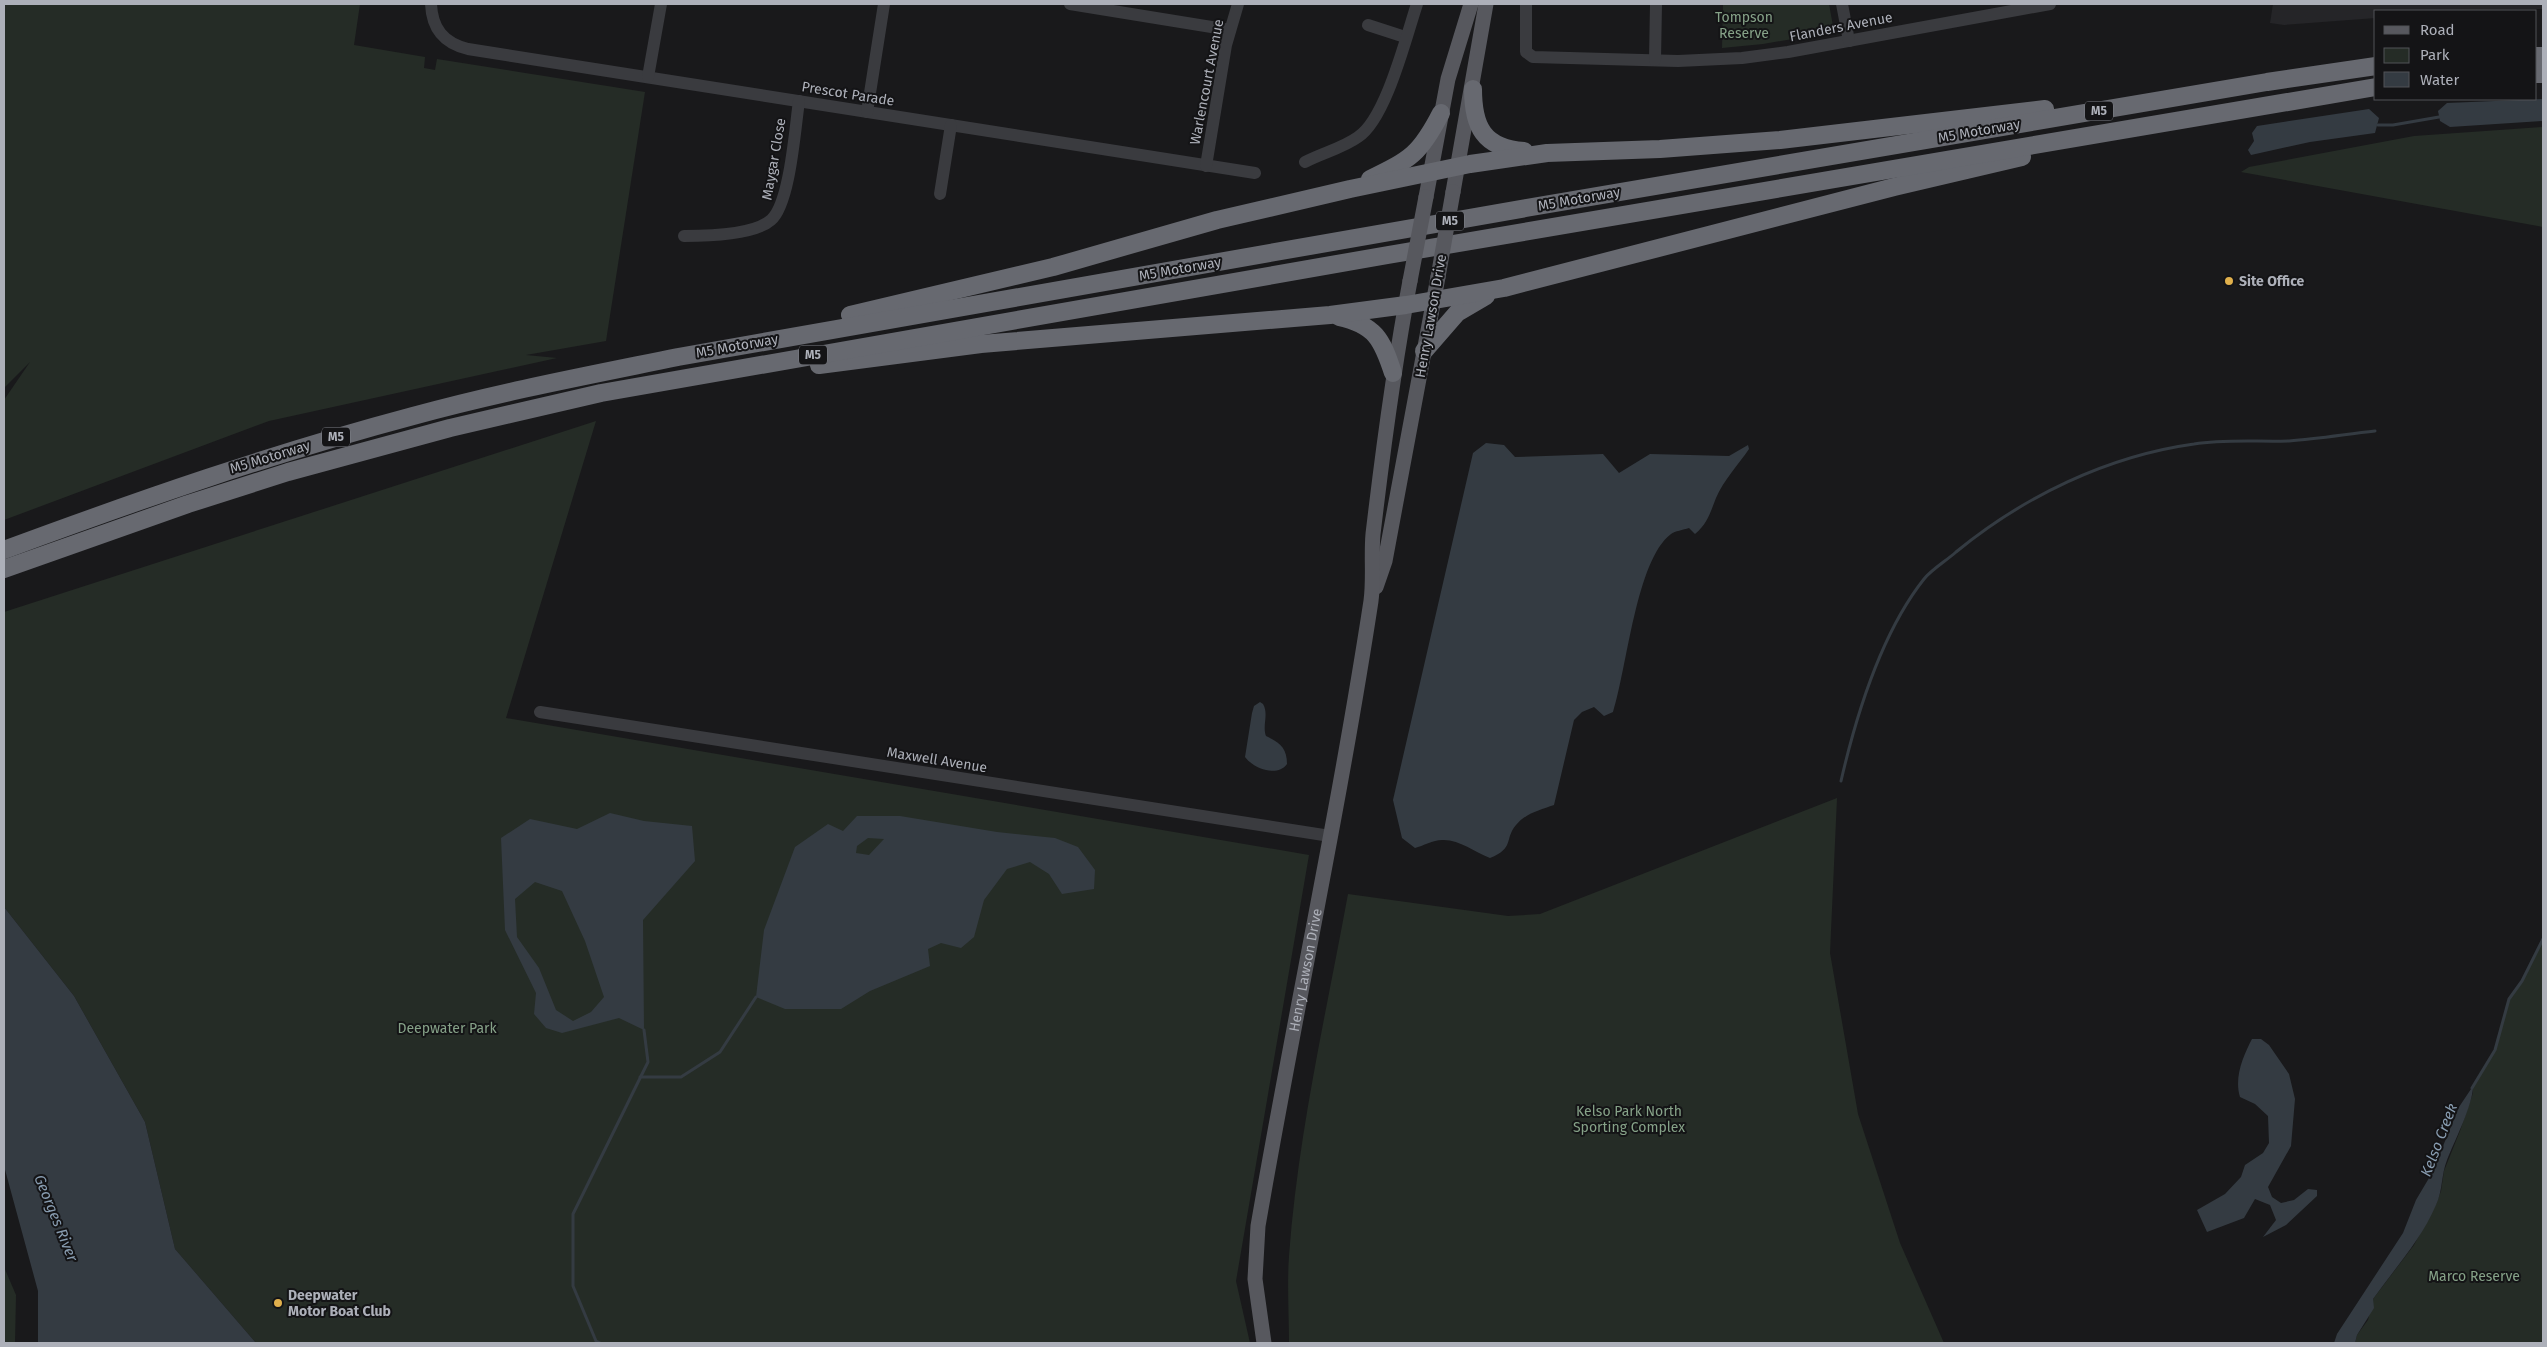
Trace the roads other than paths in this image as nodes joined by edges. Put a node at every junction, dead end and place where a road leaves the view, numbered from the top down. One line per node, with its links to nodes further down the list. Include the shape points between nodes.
1 (431, 4): 20 (street, Prescot Parade, via 440,34 456,46)
2 (661, 4): 20 (street)
3 (884, 4): 25 (street)
4 (1070, 4): 15 (street)
5 (1238, 4): 15 (street, Warlencourt Avenue)
6 (1417, 4): 16 (street)
7 (1471, 4): 26 (main road, Henry Lawson Drive, via 1460,34)
8 (1486, 4): 23 (main road, Henry Lawson Drive)
9 (1526, 4): 18 (street, Flanders Avenue, via 1524,43 1526,52 1533,57)
10 (1656, 4): 18 (street)
11 (1842, 4): 17 (street)
12 (2050, 4): 13 (street, Flanders Avenue)
13 (1982, 10): 17 (street, Flanders Avenue)
14 (1368, 25): 16 (street)
15 (1230, 30): 31 (street, Warlencourt Avenue)
16 (1406, 37): 30 (street, via 1373,123 1360,137)
17 (1849, 41): 18 (street, Flanders Avenue, via 1742,58)
18 (1655, 60)
19 (2374, 66): 21 (highway, M5 Motorway / M5)
20 (648, 77): 24 (street, Prescot Parade)
21 (2267, 82): 29 (highway, via 1780,140); 43 (highway, M5 Motorway / M5)
22 (2374, 87): 27 (highway, M5 Motorway / M5)
23 (1472, 89): 29 (highway, via 1473,111 1484,137 1499,146); 32 (main road, Henry Lawson Drive)
24 (799, 102): 25 (street, Prescot Parade); 37 (street, Maygar Close, via 784,200 776,216 750,229 712,236)
25 (867, 112): 28 (street, Prescot Parade)
26 (1441, 113): 34 (main road, Henry Lawson Drive); 35 (highway, via 1414,156)
27 (2193, 116): 38 (highway, via 1934,177); 45 (highway, M5 Motorway / M5)
28 (951, 126): 31 (street, Prescot Parade); 36 (street)
29 (1547, 153): 32 (highway)
30 (1306, 162)
31 (1206, 166): 33 (street, Prescot Parade)
32 (1457, 168): 34 (highway); 39 (main road, Henry Lawson Drive, bridge)
33 (1254, 173)
34 (1430, 173): 35 (highway); 40 (main road, Henry Lawson Drive, bridge)
35 (1350, 189): 43 (highway, via 1217,220 1053,267)
36 (940, 194)
37 (684, 236)
38 (1504, 288): 39 (highway); 42 (highway, via 1457,313)
39 (1434, 300): 40 (highway); 42 (main road, Henry Lawson Drive)
40 (1406, 305): 41 (highway); 44 (main road, Henry Lawson Drive)
41 (1330, 315): 44 (highway, via 1356,321 1375,332); 45 (highway, via 960,346)
42 (1424, 351): 48 (main road, Henry Lawson Drive, via 1385,561)
43 (678, 357): 46 (highway, M5 Motorway / M5, via 433,411 323,441 96,514)
44 (1393, 373): 48 (main road, Henry Lawson Drive, via 1373,539)
45 (637, 386): 47 (highway, M5 Motorway / M5, via 450,428 288,472)
46 (4, 550)
47 (4, 569)
48 (1372, 597): 50 (main road, Henry Lawson Drive)
49 (540, 712): 50 (street, Maxwell Avenue)
50 (1330, 836): 51 (main road, Henry Lawson Drive, via 1258,1226 1256,1288)
51 (1264, 1343)

